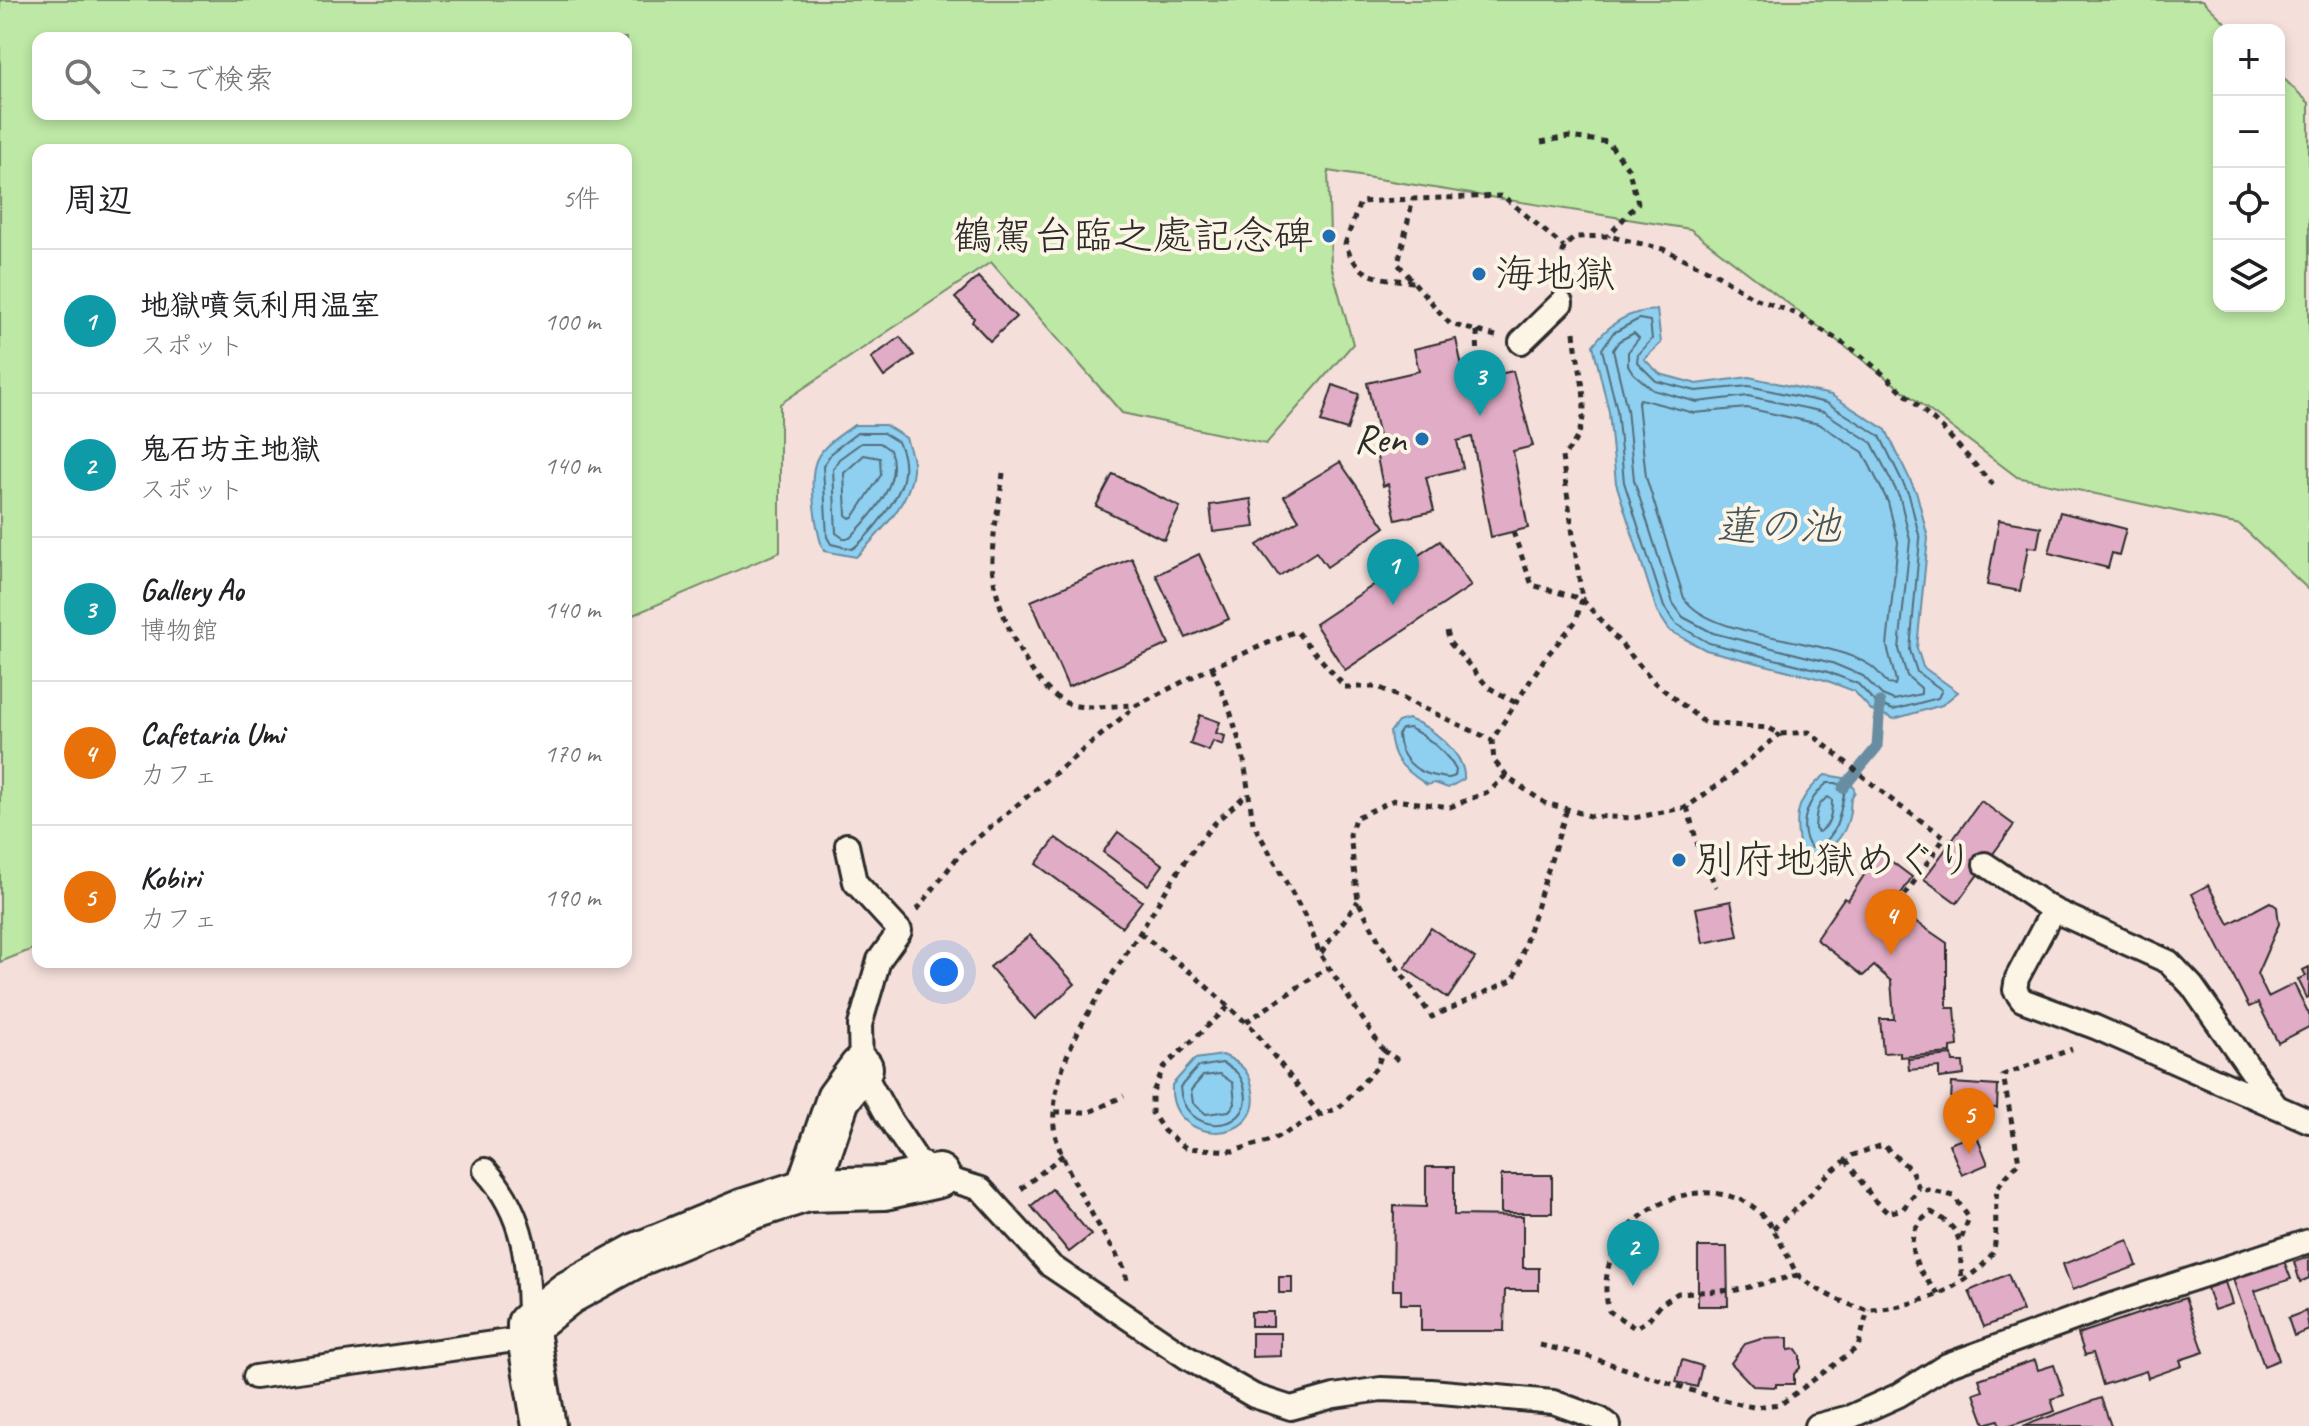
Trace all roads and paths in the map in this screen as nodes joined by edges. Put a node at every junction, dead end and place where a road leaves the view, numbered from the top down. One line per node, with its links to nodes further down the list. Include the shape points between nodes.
1 (1541, 142): 3 (path, via 1569,137 1608,142 1628,168 1638,203)
2 (1413, 199): 4 (path, via 1503,196); 5 (path, via 1398,264); 5 (path, via 1360,202 1345,244 1352,262 1371,276)
3 (1608, 236): 4 (path, via 1575,237); 11 (path, via 1663,249 1829,333 1889,379)
4 (1564, 247): 6 (path, via 1558,274)
5 (1413, 282): 7 (path, via 1450,324)
6 (1561, 303): 8 (lane); 13 (path, via 1574,331 1586,401 1573,447 1562,457)
7 (1477, 331): 8 (path); 9 (path)
8 (1521, 342)
9 (1478, 368)
10 (1003, 473): 17 (path, via 991,560 996,594 1029,669 1048,692 1070,705)
11 (1994, 486)
12 (1513, 532): 13 (path, via 1532,585)
13 (1582, 599): 16 (path, via 1576,621); 18 (path, via 1655,683 1705,723 1769,728)
14 (1447, 631): 16 (path, via 1450,643 1488,687)
15 (1212, 667): 17 (path); 19 (path, via 1296,631 1345,687 1378,687); 21 (path, via 1243,754)
16 (1516, 703): 19 (path)
17 (1137, 705): 30 (path, via 963,850)
18 (1780, 734): 22 (path); 27 (path, via 1809,732 1948,839)
19 (1492, 740): 20 (path, via 1494,761)
20 (1506, 775): 23 (path, via 1545,803); 28 (path, via 1490,791 1450,807 1394,800 1355,818 1350,835)
21 (1247, 793): 31 (path, via 1215,823); 32 (path, via 1253,823)
22 (1687, 807): 23 (path, via 1634,818); 26 (path)
23 (1567, 809): 28 (path, via 1514,979 1432,1017 1380,943)
24 (847, 845): 30 (lane, via 855,882)
25 (1985, 864): 29 (lane)
26 (1716, 887)
27 (1905, 895)
28 (1358, 901): 32 (path)
29 (2053, 910): 36 (lane, via 2015,990 2022,1000); 41 (lane, via 2169,962 2192,986)
30 (900, 931): 39 (lane, via 879,960 860,1025)
31 (1140, 933): 34 (path); 42 (path, via 1078,1029)
32 (1320, 954): 33 (path)
33 (1329, 967): 35 (path); 37 (path)
34 (1229, 1006): 35 (path); 43 (path, via 1164,1067 1152,1094 1152,1113 1164,1131 1186,1148 1233,1151 1271,1140)
35 (1246, 1022): 43 (path)
36 (2095, 1027): 41 (lane); 56 (path, via 2079,1047 2003,1075 2019,1162 1998,1188 1993,1252)
37 (1383, 1050): 38 (path); 43 (path, via 1377,1067 1339,1108)
38 (1401, 1062)
39 (861, 1068): 48 (lane, via 917,1160); 50 (street, via 838,1099)
40 (1124, 1096): 42 (path, via 1090,1112)
41 (2277, 1107): 44 (lane)
42 (1055, 1112): 45 (path)
43 (1320, 1115)
44 (2309, 1121)
45 (1063, 1155): 51 (path); 59 (path, via 1124,1268)
46 (1846, 1160): 49 (path, via 1883,1145 1911,1170); 49 (path, via 1888,1213 1903,1209); 52 (path)
47 (485, 1170): 60 (lane, via 513,1209 520,1231)
48 (938, 1176): 50 (street, via 884,1188); 51 (lane, via 981,1189)
49 (1919, 1188): 54 (path, via 1954,1196 1969,1218)
50 (807, 1190): 60 (street, via 639,1254 568,1293)
51 (998, 1207): 59 (lane, via 1051,1266)
52 (1773, 1229): 55 (path); 55 (path, via 1753,1206 1724,1196 1690,1196 1656,1205 1633,1221 1612,1254 1604,1293 1609,1311 1635,1328 1678,1293 1737,1290)
53 (2309, 1241): 63 (lane, via 1947,1365)
54 (1960, 1242): 56 (path); 57 (path, via 1951,1223 1931,1212 1917,1225 1911,1248 1924,1279)
55 (1798, 1275): 58 (path, via 1826,1294)
56 (1962, 1281): 57 (path)
57 (1939, 1294): 58 (path)
58 (1868, 1310): 61 (path, via 1858,1347 1781,1404 1753,1407)
59 (1136, 1324): 65 (lane, via 1254,1396 1291,1408 1381,1389 1431,1391 1553,1402)
60 (529, 1331): 62 (lane); 64 (street)
61 (1540, 1345)
62 (255, 1377)
63 (1846, 1421): 66 (lane)
64 (544, 1426)
65 (1609, 1426)
66 (1816, 1426)

